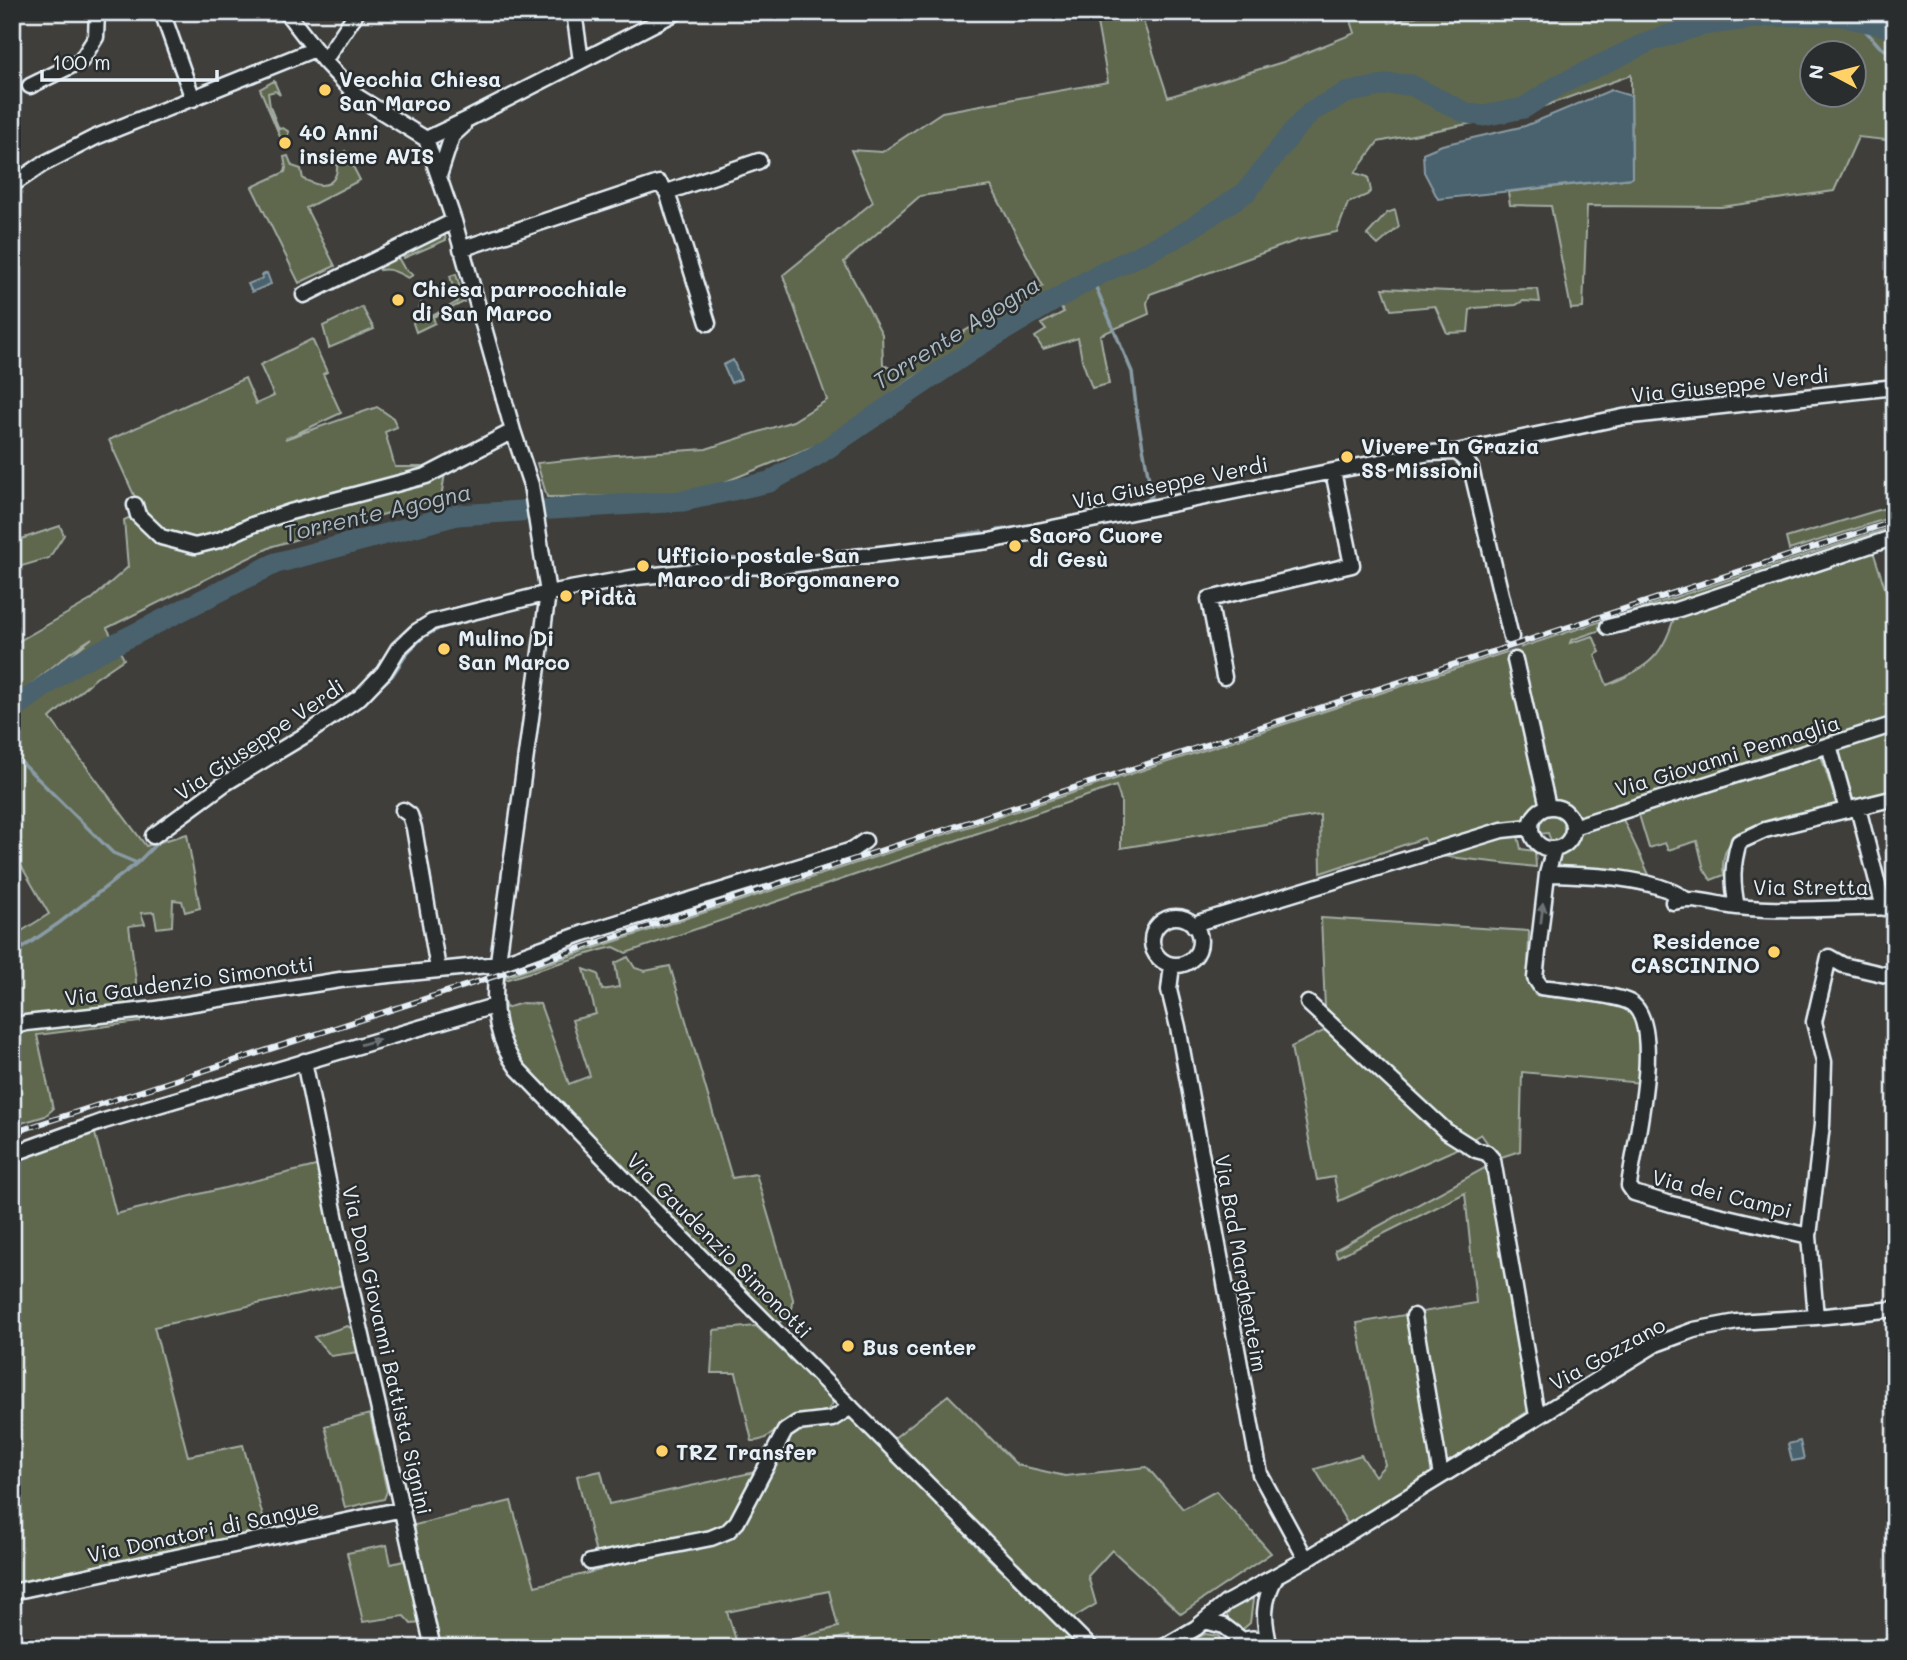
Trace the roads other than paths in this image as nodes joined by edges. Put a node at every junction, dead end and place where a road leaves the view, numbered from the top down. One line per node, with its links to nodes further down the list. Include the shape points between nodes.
1 (97, 12): 10 (street, via 96,37 80,61)
2 (162, 12): 11 (street)
3 (286, 12): 7 (street)
4 (357, 12): 8 (street)
5 (574, 12): 9 (street)
6 (677, 12): 9 (street)
7 (315, 49): 8 (street); 11 (street)
8 (324, 61): 13 (street, via 358,97)
9 (581, 61): 12 (street)
10 (30, 86)
11 (193, 99): 16 (street, via 67,150)
12 (468, 120): 13 (street); 15 (street, via 452,136)
13 (426, 139): 15 (street, Via Gaudenzio Simonotti)
14 (759, 161): 17 (street)
15 (439, 177): 18 (street, Via Gaudenzio Simonotti)
16 (12, 185)
17 (667, 192): 19 (street, via 659,183 642,187); 21 (street)
18 (454, 221): 19 (street, Via Gaudenzio Simonotti); 20 (street)
19 (461, 249): 23 (street, Via Gaudenzio Simonotti)
20 (304, 295)
21 (708, 323)
22 (1895, 387): 24 (street, Via Giuseppe Verdi, via 1623,417)
23 (513, 431): 26 (street, via 426,476 290,512 195,547 161,537 138,515); 28 (street, Via Gaudenzio Simonotti, via 531,485)
24 (1456, 452): 25 (street, Via Giuseppe Verdi); 30 (street, via 1471,468)
25 (1333, 471): 28 (street, Via Giuseppe Verdi, via 989,541 779,566 663,573); 32 (street, via 1352,565 1209,599)
26 (135, 505)
27 (1895, 537): 29 (street, via 1676,610)
28 (548, 593): 41 (street, Via Giuseppe Verdi, via 432,622 398,649 360,697 224,784); 48 (street, Via Gaudenzio Simonotti)
29 (1608, 627)
30 (1511, 637)
31 (1516, 662): 36 (street)
32 (1224, 677)
33 (1895, 724): 34 (street, Via Giovanni Pennaglia)
34 (1829, 745): 37 (street, Via Stretta); 40 (street, Via Giovanni Pennaglia)
35 (1895, 798): 37 (street, Via Stretta)
36 (1548, 807): 39 (street, via 1536,814); 40 (street, via 1562,809)
37 (1853, 809): 45 (street, Via Stretta, via 1765,830 1739,842 1732,883); 46 (street, Via Stretta)
38 (403, 810): 50 (street, via 414,828)
39 (1530, 827): 43 (street, via 1535,841); 47 (street, via 1502,830)
40 (1573, 827): 43 (street, via 1566,844)
41 (153, 836)
42 (865, 841): 48 (street, via 852,850)
43 (1554, 849): 44 (street, Via dei Campi)
44 (1547, 874): 45 (street, Via Stretta, via 1654,883 1674,891 1679,900); 57 (street, Via dei Campi, one-way to 44, via 1634,1193 1629,1186 1641,1123 1645,1028 1630,1003 1541,987 1535,978)
45 (1737, 907): 46 (street, Via Stretta)
46 (1889, 908)
47 (1194, 926): 49 (street, via 1198,949 1188,962); 49 (street, via 1174,917 1155,929 1154,952)
48 (498, 964): 50 (street, Via Gaudenzio Simonotti); 53 (street, Via Gaudenzio Simonotti)
49 (1172, 965): 65 (street, Via Bad Marghenteim, via 1169,990 1260,1474)
50 (438, 969): 54 (street, Via Gaudenzio Simonotti)
51 (1895, 977): 57 (street, via 1843,965 1829,957 1814,1022 1824,1062)
52 (1308, 1003): 62 (street, via 1446,1131 1493,1160)
53 (494, 1006): 55 (street, one-way to 53); 61 (street, Via Gaudenzio Simonotti, via 501,1041 518,1069)
54 (12, 1027)
55 (304, 1060): 56 (street); 64 (street, Via Don Giovanni Battista Signini)
56 (12, 1154)
57 (1809, 1236): 60 (street)
58 (1895, 1309): 60 (street, Via Gozzano)
59 (1413, 1316): 63 (street)
60 (1816, 1317): 62 (street, Via Gozzano, via 1694,1330 1656,1344)
61 (852, 1407): 66 (street, via 832,1419 797,1423 785,1431 728,1531); 73 (street, Via Gaudenzio Simonotti)
62 (1537, 1416): 63 (street, Via Gozzano)
63 (1441, 1476): 65 (street, Via Gozzano)
64 (402, 1509): 68 (street, Via Donatori di Sangue); 72 (street, Via Don Giovanni Battista Signini)
65 (1306, 1559): 67 (street, Via Gozzano)
66 (590, 1562)
67 (1276, 1577): 69 (street, Via Gozzano, via 1226,1603); 70 (street, via 1264,1587); 71 (street, via 1264,1612)
68 (12, 1592)
69 (1200, 1625): 70 (street, via 1224,1626); 74 (street, Via Gozzano)
70 (1241, 1644): 71 (main road, via 1258,1641)
71 (1271, 1647)
72 (433, 1648)
73 (1091, 1648)
74 (1162, 1648)

